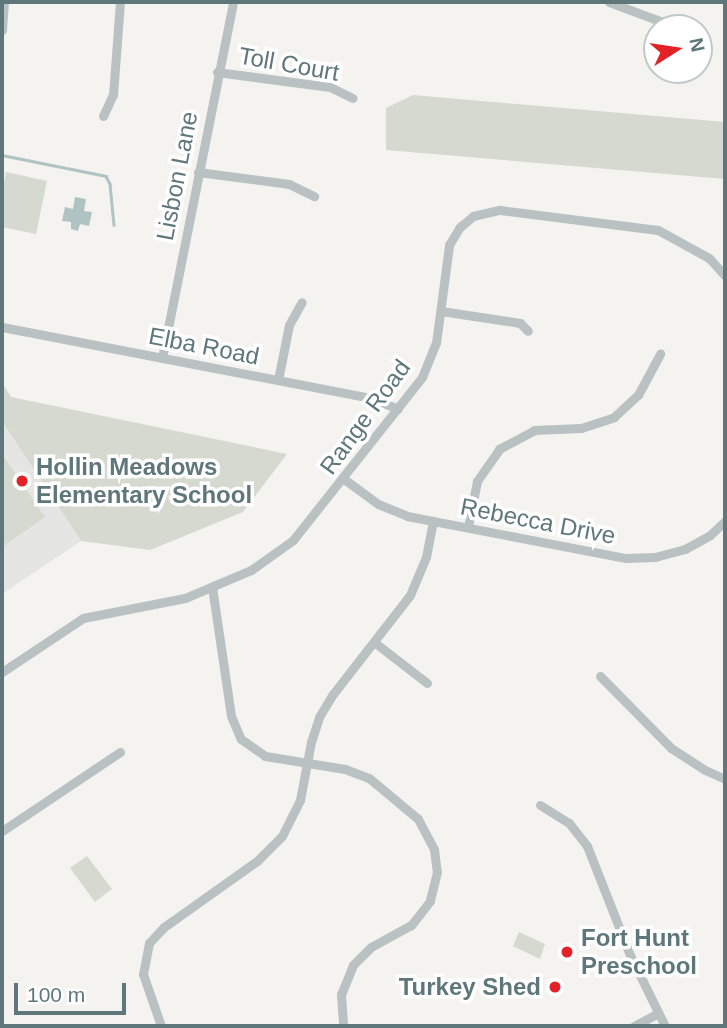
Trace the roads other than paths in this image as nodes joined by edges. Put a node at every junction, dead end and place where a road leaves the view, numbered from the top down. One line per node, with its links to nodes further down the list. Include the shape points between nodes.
1 (4, 2): 6 (street)
2 (120, 2): 9 (street, via 113,95)
3 (233, 2): 7 (street, Lisbon Lane)
4 (609, 2): 5 (street)
5 (643, 15)
6 (2, 30)
7 (217, 72): 8 (street, Toll Court, via 330,87); 10 (street, Lisbon Lane)
8 (354, 98)
9 (103, 116)
10 (198, 172): 11 (street, via 289,184); 18 (street, Lisbon Lane)
11 (314, 196)
12 (725, 276): 14 (street, Range Road, via 709,258 664,232 493,210 468,219 451,242)
13 (302, 302): 19 (street, via 289,325)
14 (441, 311): 16 (street, via 520,323); 20 (street, Range Road, via 430,359)
15 (2, 327): 18 (street, Elba Road)
16 (528, 331)
17 (660, 354): 24 (street, via 638,395 614,417 581,428 534,430 499,449 477,481)
18 (162, 358): 19 (street, Elba Road)
19 (278, 380): 20 (street, Elba Road, via 370,398)
20 (398, 409): 21 (street, Range Road)
21 (344, 479): 22 (street, Rebecca Drive, via 387,509); 25 (street, Range Road, via 282,550)
22 (433, 521): 24 (street, Rebecca Drive); 26 (street, via 415,586)
23 (725, 521): 24 (street, Rebecca Drive, via 685,550 640,558)
24 (468, 527)
25 (212, 587): 27 (street, Range Road, via 169,603 89,615); 31 (street, via 237,734 257,753)
26 (374, 642): 29 (street); 31 (street, via 324,708)
27 (2, 672)
28 (600, 676): 32 (street, via 671,748)
29 (427, 683)
30 (120, 752): 34 (street)
31 (307, 763): 36 (street, via 297,809 276,844 173,919 149,943 144,974); 37 (street, via 375,781 418,820 436,856 435,888 422,914 371,947 349,972 340,1001)
32 (725, 779)
33 (540, 805): 35 (street, via 569,823 587,846)
34 (2, 831)
35 (658, 1013): 38 (street); 39 (street)
36 (161, 1026)
37 (343, 1026)
38 (634, 1026)
39 (665, 1026)

